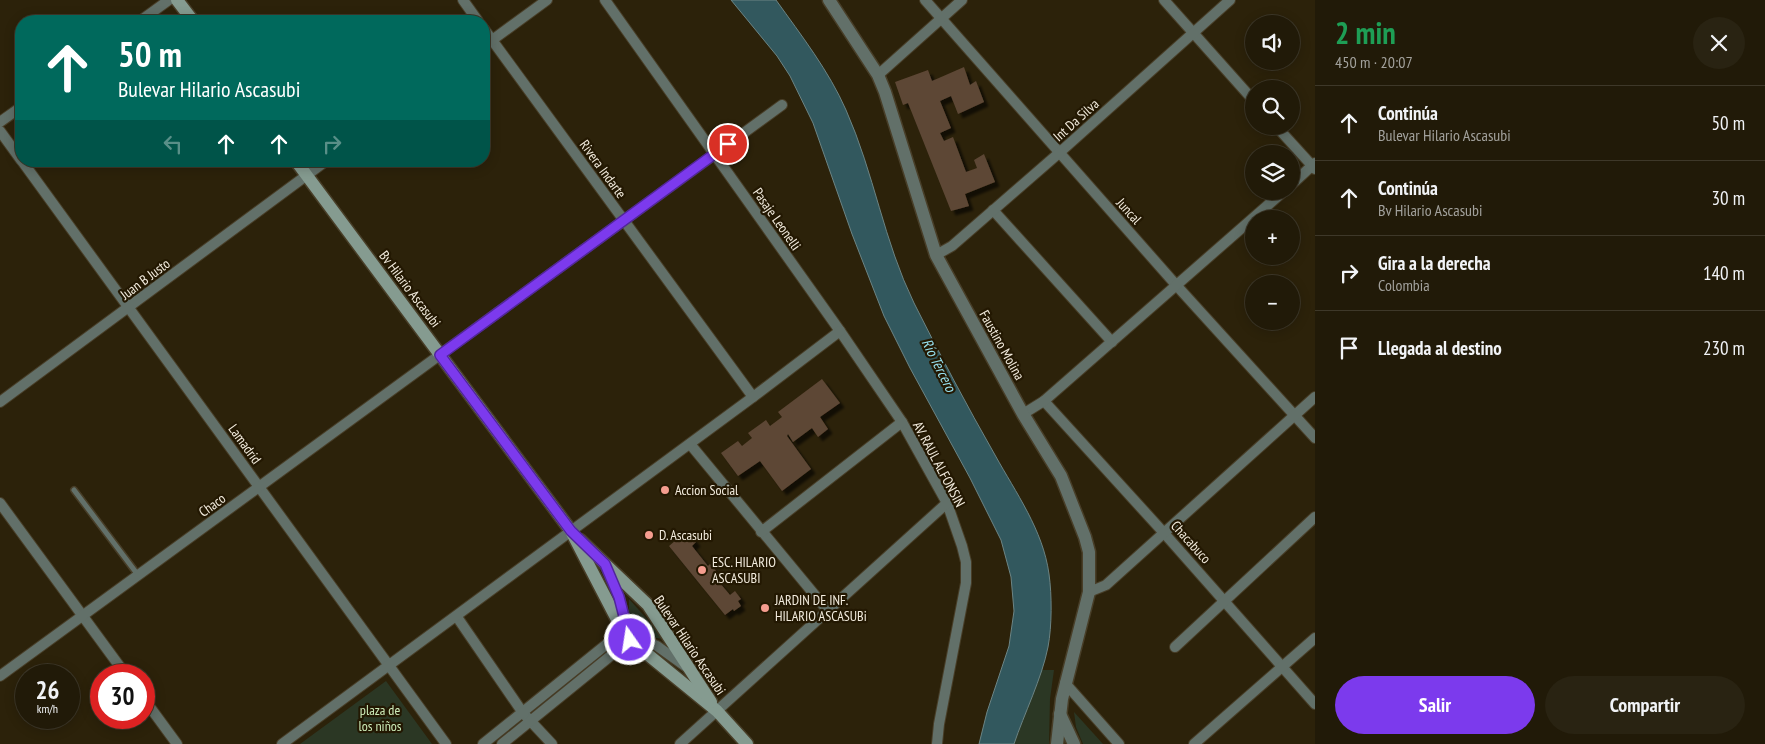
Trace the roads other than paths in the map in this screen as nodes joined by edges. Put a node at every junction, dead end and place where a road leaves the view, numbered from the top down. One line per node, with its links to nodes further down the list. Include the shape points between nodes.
1 (169, 0): 11 (street)
2 (177, 0): 12 (main road)
3 (462, 0): 13 (street)
4 (547, 0): 16 (street)
5 (606, 0): 27 (street, Pasaje Leonelli)
6 (829, 0): 18 (street, Faustino Molina)
7 (925, 0): 14 (street, Juncal)
8 (962, 0): 14 (street)
9 (1164, 0): 15 (street)
10 (1230, 0): 15 (street, Int Da Silva)
11 (148, 15)
12 (188, 15)
13 (473, 15)
14 (942, 19): 18 (street); 26 (street, Juncal)
15 (1193, 33): 19 (street); 26 (street, Int Da Silva)
16 (490, 42)
17 (490, 46): 36 (street, Rivera Indarte)
18 (878, 75): 37 (street, Faustino Molina)
19 (1245, 91)
20 (782, 104): 27 (street, Chaco)
21 (15, 111): 22 (street)
22 (0, 122)
23 (0, 131): 25 (street, Lamadrid)
24 (1285, 135): 28 (street)
25 (15, 151)
26 (1059, 153): 35 (street, Int Da Silva); 38 (street, Juncal)
27 (715, 154): 36 (street, Chaco); 40 (street, Pasaje Leonelli)
28 (1314, 166): 33 (street)
29 (26, 167): 39 (street, Lamadrid)
30 (300, 167): 32 (main road, Bv Hilario Ascasubi)
31 (318, 167): 32 (street, Juan B Justo)
32 (306, 176): 39 (street, Juan B Justo); 42 (main road, Bv Hilario Ascasubi)
33 (1300, 177)
34 (1274, 200): 38 (street)
35 (994, 210): 37 (street, Int Da Silva, via 952,246); 41 (street)
36 (624, 220): 42 (street, Chaco); 43 (street, Rivera Indarte)
37 (936, 255): 47 (street, Faustino Molina)
38 (1177, 286): 41 (street); 48 (street, Juncal)
39 (128, 308): 46 (street, Juan B Justo); 52 (street, Lamadrid)
40 (840, 331): 43 (street); 49 (street, AV. RAUL ALFONSIN)
41 (1112, 342): 45 (street)
42 (440, 355): 52 (street, Chaco); 57 (main road, Bv Hilario Ascasubi)
43 (753, 397): 51 (street)
44 (1315, 397): 48 (street)
45 (1044, 401): 47 (street); 59 (street, Chacabuco)
46 (0, 402)
47 (1023, 414): 62 (street, Faustino Molina, via 1061,476 1075,509 1089,552)
48 (1295, 415): 50 (street, Juncal); 59 (street)
49 (902, 422): 55 (street, AV. RAUL ALFONSIN); 58 (street)
50 (1315, 438)
51 (690, 444): 57 (street); 58 (street)
52 (260, 488): 61 (street, Chaco); 71 (street, Lamadrid)
53 (74, 490): 61 (lane)
54 (0, 503): 65 (street)
55 (947, 503): 64 (street); 90 (street, AV. RAUL ALFONSIN, via 966,562 966,583)
56 (1315, 517): 63 (street)
57 (571, 531): 60 (main road, Bulevar Hilario Ascasubi); 66 (street); 67 (main road, Bulevar Hilario Ascasubi)
58 (761, 532): 64 (street)
59 (1164, 533): 62 (street, via 1106,585); 63 (street, Chacabuco)
60 (605, 564): 67 (street, via 619,597); 73 (main road, Bulevar Hilario Ascasubi, via 648,605)
61 (138, 575): 65 (street, Chaco)
62 (1089, 592): 75 (street, Faustino Molina)
63 (1225, 601): 69 (street); 72 (street, Chacabuco)
64 (828, 611): 77 (street)
65 (82, 615): 70 (street); 74 (street, Chaco)
66 (457, 617): 71 (street); 78 (street)
67 (627, 635): 73 (street, via 657,646); 77 (main road, Bulevar Hilario Ascasubi); 78 (street); 81 (street)
68 (1315, 638): 72 (street)
69 (1176, 647)
70 (118, 664)
71 (389, 666): 83 (street); 84 (street, Lamadrid)
72 (1283, 667): 76 (street, Chacabuco); 94 (street)
73 (690, 669): 77 (main road, Bulevar Hilario Ascasubi)
74 (0, 676)
75 (1065, 683): 80 (street, Faustino Molina); 93 (street)
76 (1315, 704)
77 (717, 711): 88 (street); 89 (main road, Bulevar Hilario Ascasubi)
78 (523, 713): 81 (street); 85 (street)
79 (155, 714): 82 (street)
80 (1060, 714): 91 (street, Faustino Molina); 92 (street)
81 (532, 721): 86 (street); 87 (street)
82 (177, 744)
83 (282, 744)
84 (446, 744)
85 (483, 744)
86 (502, 744)
87 (552, 744)
88 (680, 744)
89 (747, 744)
90 (937, 744)
91 (1057, 744)
92 (1074, 744)
93 (1119, 744)
94 (1194, 744)

